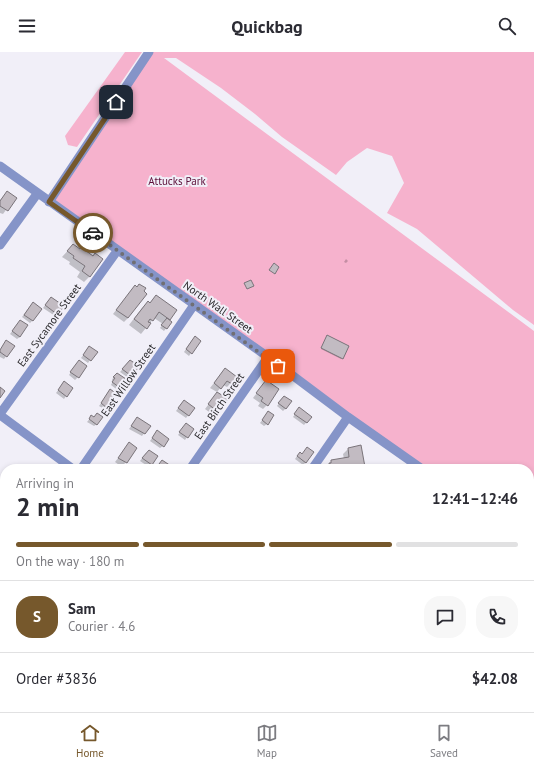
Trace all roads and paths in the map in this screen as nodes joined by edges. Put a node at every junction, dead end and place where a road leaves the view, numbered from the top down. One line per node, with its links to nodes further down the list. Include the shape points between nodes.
1 (149, 52): 4 (street)
2 (0, 166): 3 (street, North Wall Street)
3 (37, 194): 4 (street, North Wall Street); 5 (street)
4 (49, 202): 6 (street, North Wall Street)
5 (0, 245)
6 (117, 251): 7 (street, North Wall Street); 9 (street, East Sycamore Street)
7 (194, 305): 8 (street, North Wall Street); 12 (street, East Willow Street)
8 (268, 357): 10 (street, North Wall Street); 13 (street, East Birch Street)
9 (0, 415): 11 (street)
10 (348, 417): 14 (street); 15 (street, North Wall Street)
11 (66, 464)
12 (83, 464)
13 (193, 464)
14 (315, 464)
15 (415, 464)

